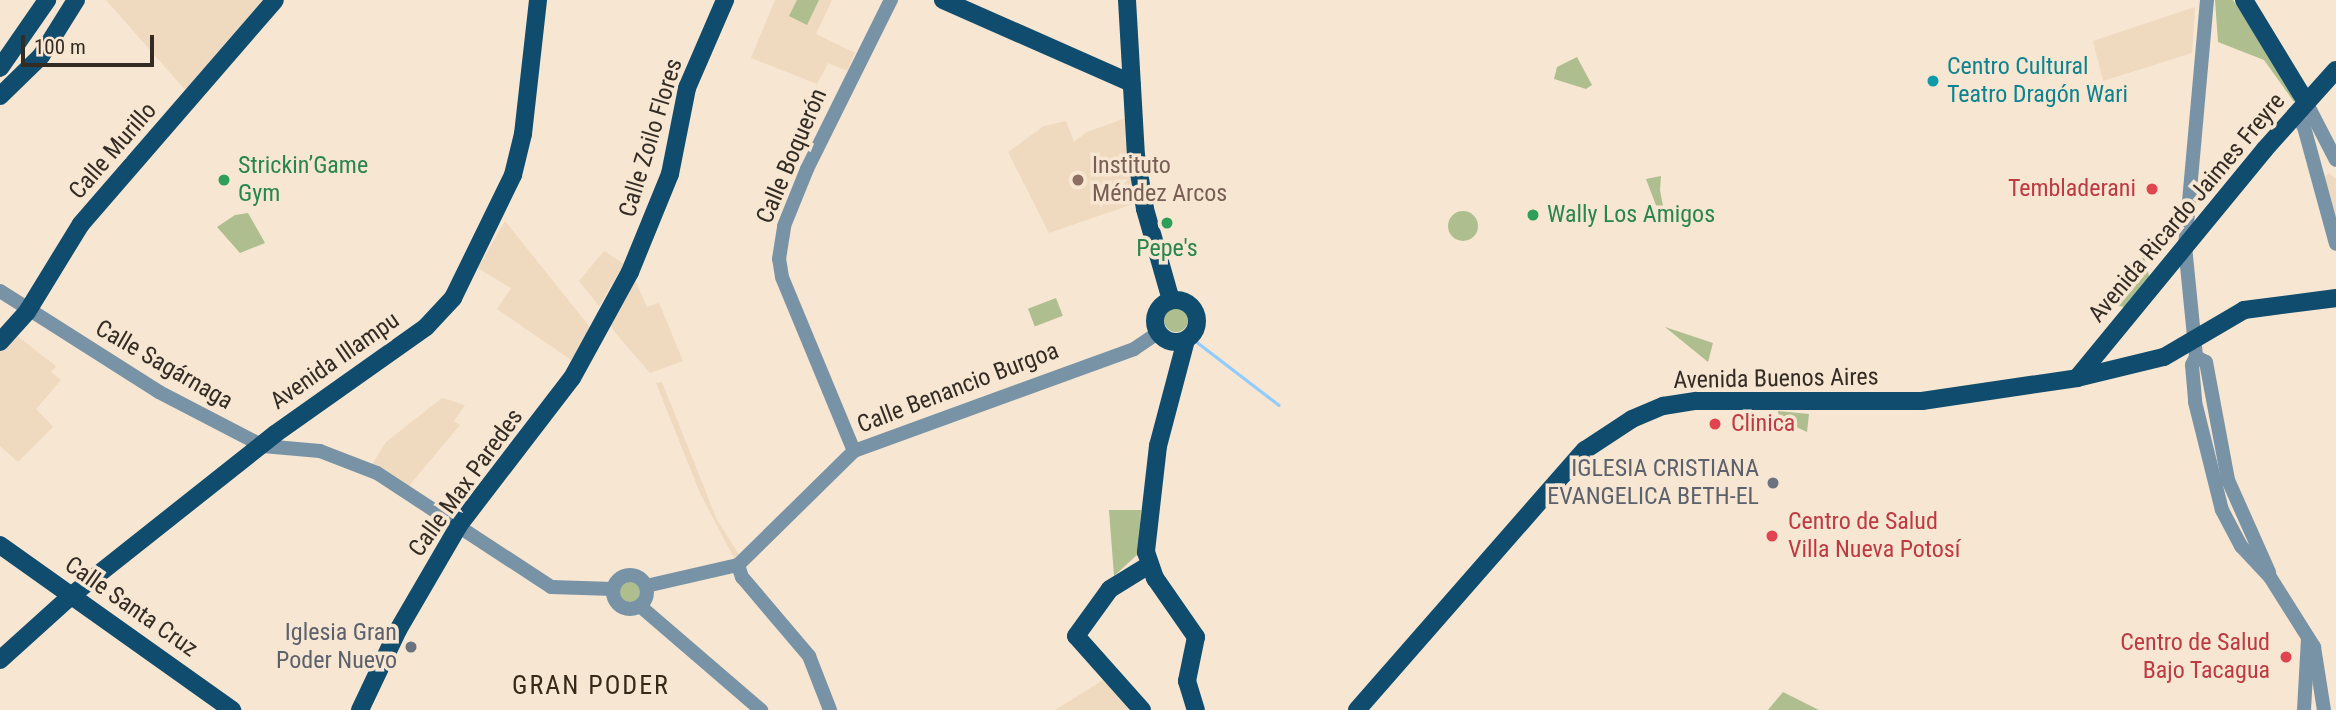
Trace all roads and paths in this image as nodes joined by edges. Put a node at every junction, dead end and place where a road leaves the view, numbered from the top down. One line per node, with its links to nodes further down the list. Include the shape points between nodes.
1 (47, 0): 11 (main road)
2 (76, 0): 14 (main road, via 41,56)
3 (275, 0): 23 (main road, Calle Murillo, via 81,224)
4 (538, 0): 30 (main road, Avenida Illampu, via 523,134 513,175 453,298 426,327 349,378)
5 (725, 0): 24 (main road, Calle Zoilo Flores, via 687,88 670,174 655,218)
6 (891, 0): 31 (street, Calle Boquerón, via 807,169 784,226 779,259 782,277)
7 (943, 0): 13 (main road)
8 (1126, 0): 13 (main road)
9 (2207, 0): 18 (street)
10 (2244, 0): 15 (main road)
11 (0, 68)
12 (2336, 70): 15 (main road, Avenida Ricardo Jaimes Freyre)
13 (1131, 83): 21 (main road, via 1145,209)
14 (0, 96)
15 (2301, 108): 16 (street); 17 (street); 18 (main road, Avenida Ricardo Jaimes Freyre)
16 (2336, 160)
17 (2335, 234)
18 (2185, 246): 28 (street); 29 (main road, Avenida Ricardo Jaimes Freyre)
19 (0, 291): 23 (street, Calle Sagárnaga)
20 (2336, 298): 28 (main road, Avenida Buenos Aires, via 2244,310)
21 (1171, 300): 25 (main road, via 1157,313); 27 (main road, via 1188,303 1196,314 1196,327)
22 (2336, 307): 28 (main road, Avenida Buenos Aires, via 2244,322)
23 (27, 312): 26 (main road, Calle Murillo); 30 (street, Calle Sagárnaga, via 159,393)
24 (600, 326): 32 (main road, Calle Max Paredes, via 572,379)
25 (1159, 332): 27 (main road); 31 (street, Calle Benancio Burgoa, via 1134,349)
26 (0, 342)
27 (1181, 344): 35 (main road, via 1153,482 1146,540)
28 (2196, 348): 29 (main road, Avenida Buenos Aires, via 2167,365); 40 (street, via 2206,362 2202,400 2214,461 2270,577)
29 (2077, 378): 48 (main road, Avenida Buenos Aires, via 1922,401 1696,401 1663,406 1632,419 1586,450)
30 (263, 446): 32 (street, Calle Sagárnaga, via 320,451 355,462); 38 (main road, Avenida Illampu)
31 (854, 451): 34 (street, Calle Benancio Burgoa)
32 (459, 525): 37 (street, Calle Sagárnaga, via 551,587); 43 (main road, Calle Max Paredes, via 398,630)
33 (0, 545): 38 (main road, Calle Santa Cruz)
34 (738, 565): 36 (street); 45 (street, via 742,577 809,656)
35 (1149, 565): 46 (main road, via 1110,589 1076,635); 47 (main road, via 1196,637 1187,681)
36 (646, 586): 37 (street, via 628,576); 39 (street)
37 (613, 589): 39 (street, via 622,607)
38 (72, 595): 41 (main road, Avenida Illampu); 42 (main road, Calle Santa Cruz)
39 (640, 606): 44 (street)
40 (2308, 639): 49 (street); 50 (street, via 2315,654)
41 (0, 660)
42 (232, 710)
43 (360, 710)
44 (761, 710)
45 (830, 710)
46 (1142, 710)
47 (1196, 710)
48 (1357, 710)
49 (2305, 710)
50 (2324, 710)

